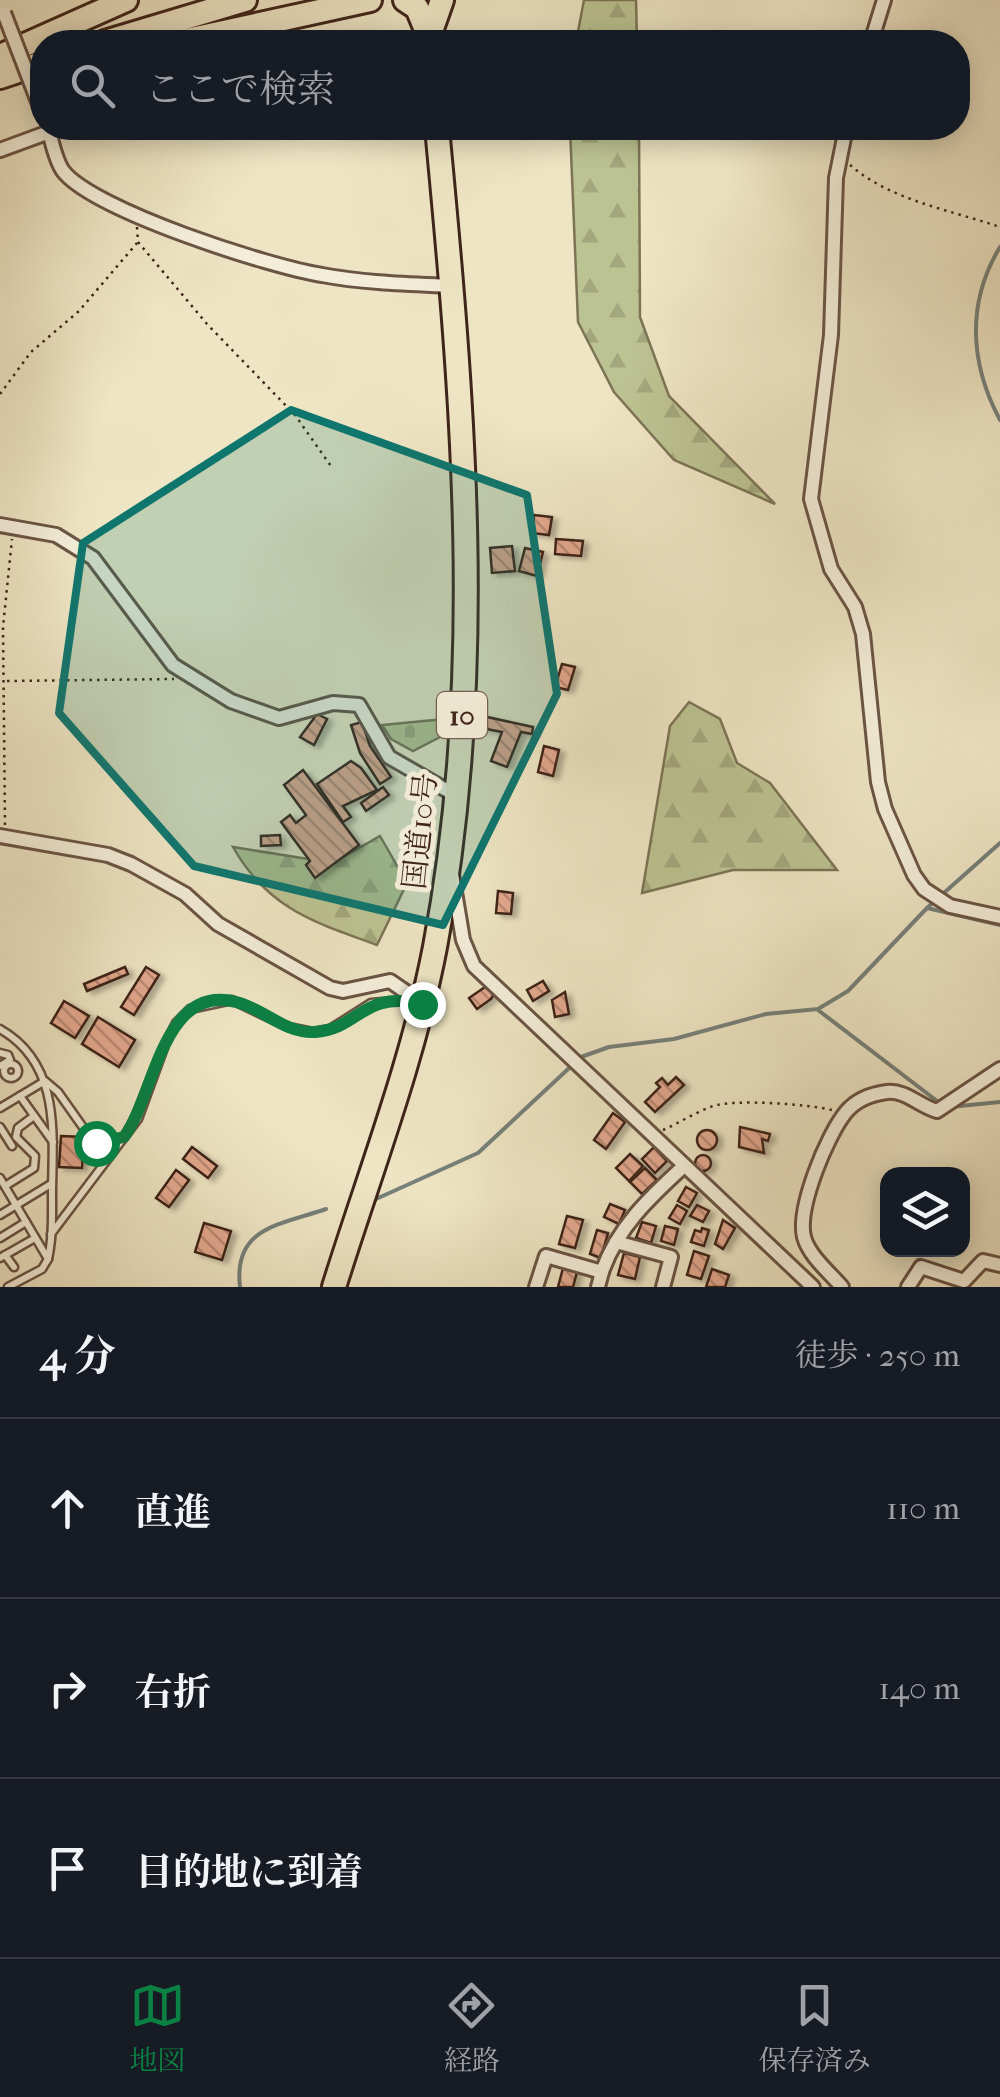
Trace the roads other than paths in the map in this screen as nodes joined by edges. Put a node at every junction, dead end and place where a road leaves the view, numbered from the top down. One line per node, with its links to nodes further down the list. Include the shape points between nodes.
1 (126, 0): 9 (highway)
2 (244, 0): 10 (highway)
3 (370, 0): 11 (highway)
4 (406, 0): 12 (highway)
5 (426, 0): 13 (highway)
6 (442, 0): 14 (highway)
7 (884, 0): 15 (street)
8 (2, 8): 20 (street, bridge)
9 (58, 30)
10 (145, 30)
11 (233, 30)
12 (425, 30)
13 (428, 30)
14 (432, 30)
15 (875, 30)
16 (30, 43): 17 (highway)
17 (0, 56)
18 (30, 67): 19 (highway)
19 (0, 76)
20 (30, 81)
21 (30, 82): 22 (highway)
22 (0, 90)
23 (30, 138): 27 (street)
24 (55, 140): 28 (street, via 60,168 76,184 136,215 322,276)
25 (438, 140): 28 (highway, 国道10号 / 10)
26 (842, 140): 33 (street, via 822,434 811,500 830,568 855,607 862,634 885,810 924,889 950,906)
27 (0, 150)
28 (452, 286): 30 (highway, 国道10号 / 10, via 469,552)
29 (7, 526): 30 (street, via 56,535 93,558 185,676 279,718 333,703 359,705 389,757)
30 (455, 795): 32 (highway, 国道10号 / 10)
31 (3, 837): 34 (street, via 132,864 185,894 218,924 330,988 390,982)
32 (448, 862): 34 (highway, 国道10号 / 10); 49 (street, via 462,940 474,966)
33 (1000, 917)
34 (415, 1002): 46 (lane, via 371,1003 313,1032 232,1000 190,1009 176,1023 138,1119); 65 (highway, 国道10号 / 10)
35 (0, 1029): 39 (lane)
36 (0, 1053): 37 (lane, via 10,1057)
37 (4, 1066): 41 (lane, via 17,1068)
38 (1000, 1069): 70 (street, via 937,1111 889,1092 862,1098 845,1113 820,1160 803,1217 804,1238)
39 (45, 1081): 41 (lane); 46 (lane, via 92,1140); 47 (lane)
40 (0, 1093): 42 (lane)
41 (21, 1095): 42 (lane); 43 (lane)
42 (4, 1106)
43 (34, 1116): 47 (lane); 50 (lane, via 16,1137 33,1152 36,1165)
44 (0, 1127): 45 (lane)
45 (2, 1137): 48 (lane)
46 (121, 1140): 56 (lane)
47 (54, 1143): 51 (lane)
48 (12, 1146)
49 (684, 1166): 58 (street, via 642,1205); 69 (street)
50 (2, 1182): 52 (lane)
51 (52, 1184): 52 (lane); 56 (lane)
52 (16, 1205): 53 (lane); 54 (lane)
53 (0, 1214)
54 (26, 1222): 55 (lane); 57 (lane)
55 (3, 1234)
56 (51, 1234): 60 (lane)
57 (35, 1238): 59 (lane); 60 (lane)
58 (616, 1242): 63 (street); 68 (street, via 671,1257)
59 (3, 1257): 62 (lane)
60 (48, 1260): 64 (lane)
61 (1000, 1266): 71 (street, via 984,1261 964,1281 921,1267)
62 (14, 1267)
63 (602, 1272): 66 (street, via 546,1256); 67 (street)
64 (8, 1287)
65 (334, 1287)
66 (536, 1287)
67 (598, 1287)
68 (663, 1287)
69 (814, 1287)
70 (842, 1287)
71 (908, 1287)

